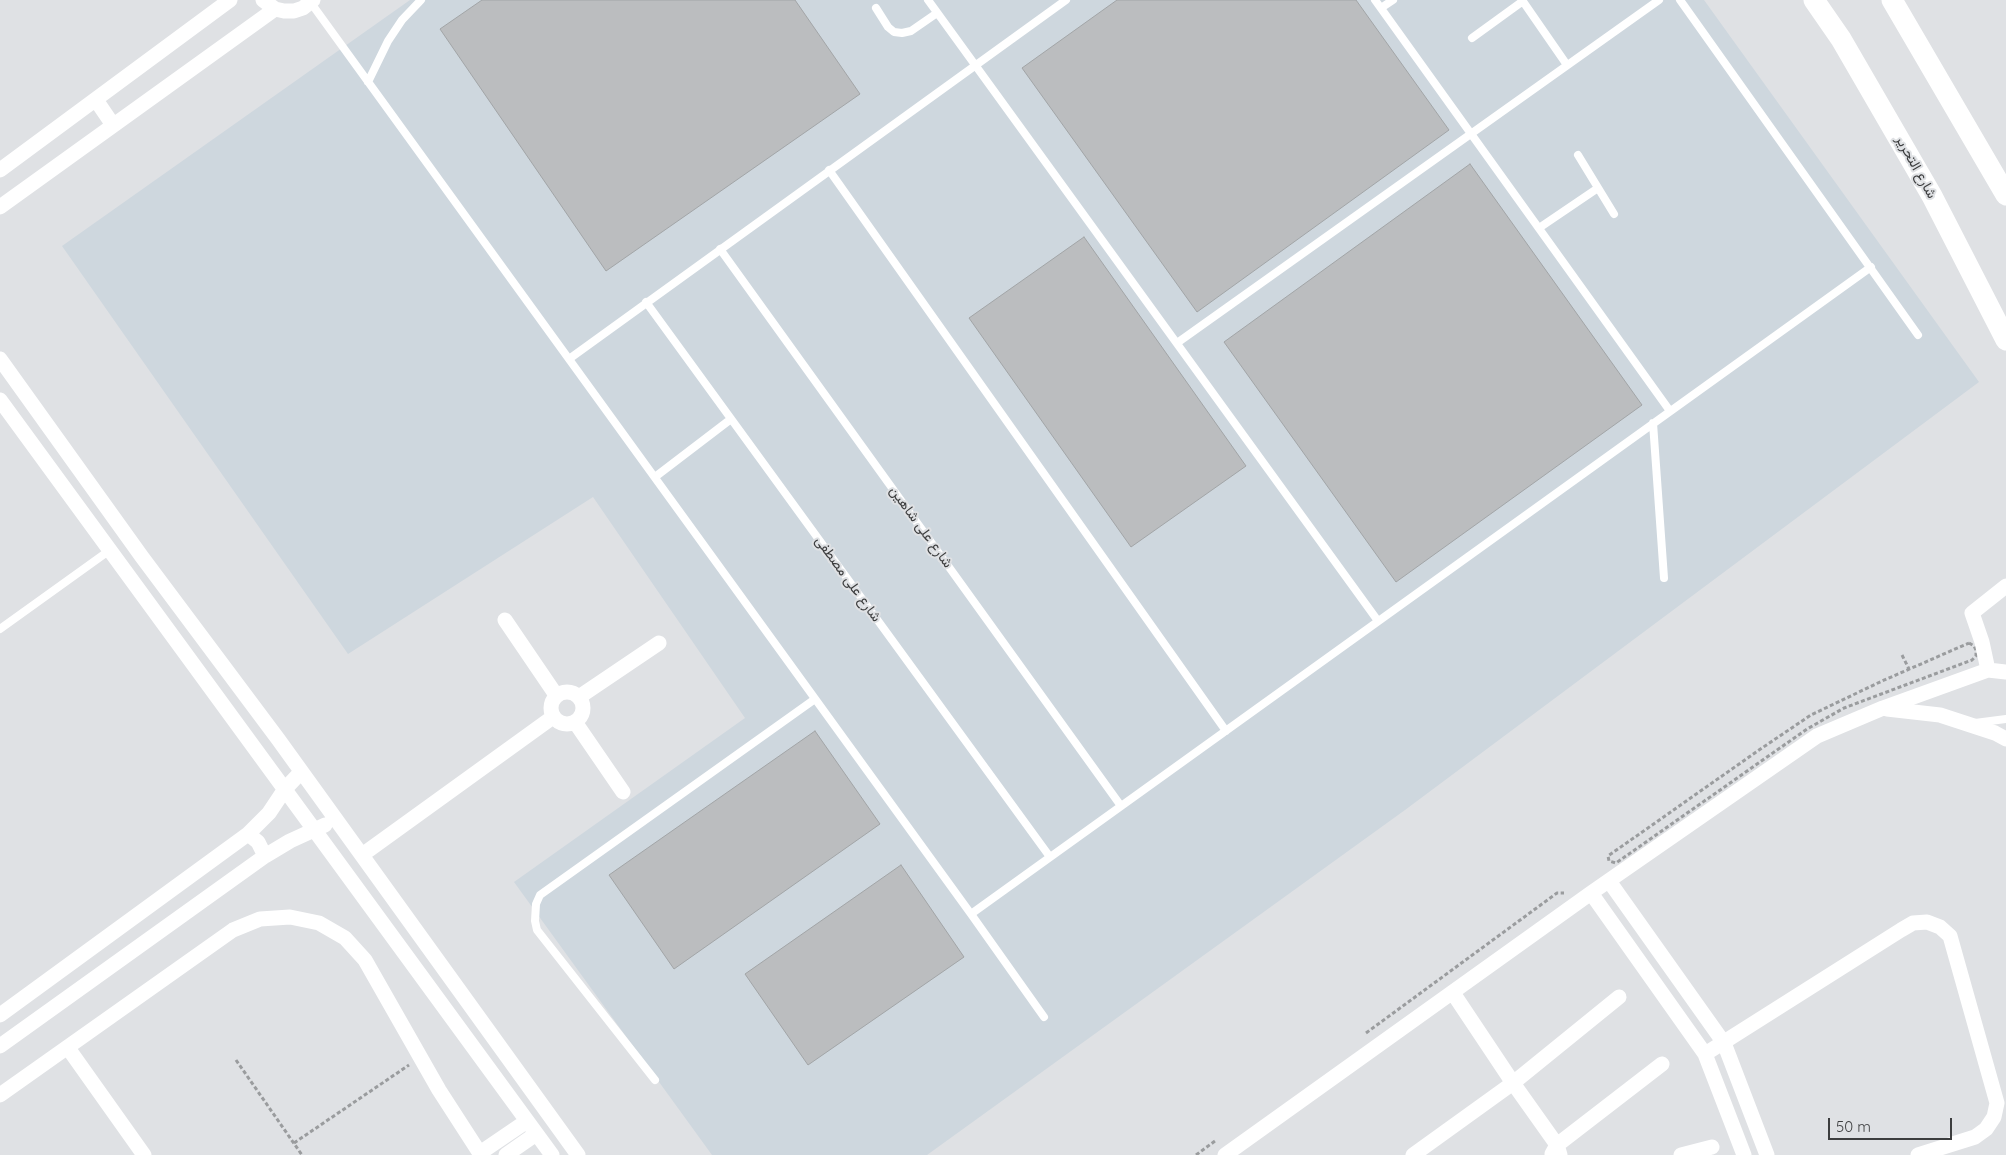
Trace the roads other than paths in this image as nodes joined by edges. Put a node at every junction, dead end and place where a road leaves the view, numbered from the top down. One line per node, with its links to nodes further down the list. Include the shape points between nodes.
1 (230, 0): 21 (street)
2 (421, 0): 20 (lane, via 402,20)
3 (928, 0): 16 (lane)
4 (1066, 0): 18 (lane)
5 (1375, 0): 15 (lane)
6 (1393, 0): 15 (lane)
7 (1523, 0): 17 (lane); 19 (lane)
8 (1658, 0): 19 (lane)
9 (1680, 0): 33 (lane)
10 (1814, 0): 36 (street, شارع التحرير, via 1923,180)
11 (1892, 0): 28 (street)
12 (312, 1): 13 (street, via 294,11); 20 (lane)
13 (269, 4): 22 (street)
14 (876, 8): 16 (lane, via 888,27 902,33 911,31)
15 (1381, 8): 23 (lane)
16 (937, 13): 18 (lane)
17 (1472, 38)
18 (976, 65): 26 (lane); 37 (lane)
19 (1567, 65): 23 (lane)
20 (368, 82): 39 (lane)
21 (96, 100): 22 (street); 25 (street)
22 (113, 125): 29 (street)
23 (1471, 133): 31 (lane); 37 (lane)
24 (1578, 155): 27 (lane)
25 (0, 170)
26 (829, 170): 32 (lane); 64 (lane)
27 (1598, 188): 30 (lane); 31 (lane)
28 (2006, 195)
29 (0, 207)
30 (1614, 214)
31 (1539, 228): 41 (lane)
32 (720, 249): 34 (lane); 71 (lane, شارع على شاهين)
33 (1871, 266): 35 (lane); 41 (lane)
34 (646, 302): 39 (lane); 42 (lane, شارع على مصطفى)
35 (1918, 335)
36 (2006, 340)
37 (1177, 343): 51 (lane)
38 (0, 359): 46 (street)
39 (569, 359): 44 (lane)
40 (0, 400): 45 (street)
41 (1670, 410): 43 (lane)
42 (731, 419): 44 (lane); 77 (lane, شارع على مصطفى)
43 (1653, 423): 48 (lane); 51 (lane)
44 (655, 477): 58 (lane)
45 (110, 550): 47 (street); 52 (lane)
46 (142, 558): 47 (street); 66 (street)
47 (124, 570): 67 (street)
48 (1664, 578)
49 (2006, 586): 54 (street, via 1972,613)
50 (505, 620): 56 (street)
51 (1378, 621): 64 (lane)
52 (0, 629)
53 (659, 644): 57 (street)
54 (1988, 670): 55 (street); 59 (street)
55 (2006, 672)
56 (556, 695): 57 (street, via 571,691); 60 (street, via 550,705)
57 (579, 697): 62 (street, via 582,713)
58 (815, 699): 81 (lane); 91 (lane, via 540,895 536,904 537,930)
59 (1883, 708): 63 (street, via 1940,715); 79 (street, via 1817,736)
60 (553, 717): 62 (street, via 566,724); 75 (street)
61 (2006, 719): 63 (lane)
62 (575, 722): 70 (street)
63 (1968, 724): 65 (street)
64 (1226, 731): 71 (lane)
65 (2006, 738)
66 (278, 739): 67 (street); 68 (street)
67 (259, 754): 69 (street)
68 (301, 772): 69 (street); 72 (street)
69 (285, 790): 73 (street); 74 (street)
70 (623, 792)
71 (1121, 806): 77 (lane)
72 (335, 819): 73 (street); 75 (street)
73 (316, 831): 76 (street); 78 (street)
74 (248, 834): 76 (street, via 258,842); 84 (street)
75 (360, 853): 78 (street); 102 (street)
76 (265, 856): 87 (street)
77 (1050, 857): 81 (lane)
78 (340, 865): 94 (street)
79 (1609, 881): 80 (street); 86 (street)
80 (1591, 893): 82 (street); 89 (street)
81 (971, 914): 85 (lane)
82 (1453, 992): 92 (street); 103 (street)
83 (1619, 997): 92 (street)
84 (0, 1015)
85 (1044, 1017)
86 (1724, 1043): 89 (street); 107 (street); 108 (street, via 1913,923 1927,922 1940,927 1950,936 1997,1103 1994,1117 1974,1138)
87 (0, 1046)
88 (68, 1048): 93 (street); 98 (street, via 233,930 260,919 290,916 319,923 345,938 366,960 420,1057); 99 (street)
89 (1705, 1054): 106 (street)
90 (1662, 1064): 97 (street)
91 (655, 1080)
92 (1513, 1083): 97 (street); 104 (street)
93 (0, 1095)
94 (527, 1120): 95 (street); 98 (street)
95 (536, 1134): 100 (street); 101 (street)
96 (1712, 1147): 105 (street)
97 (1556, 1152)
98 (481, 1154)
99 (144, 1155)
100 (506, 1155)
101 (552, 1155)
102 (578, 1155)
103 (1225, 1155)
104 (1413, 1155)
105 (1681, 1155)
106 (1744, 1155)
107 (1767, 1155)
108 (1918, 1155)

